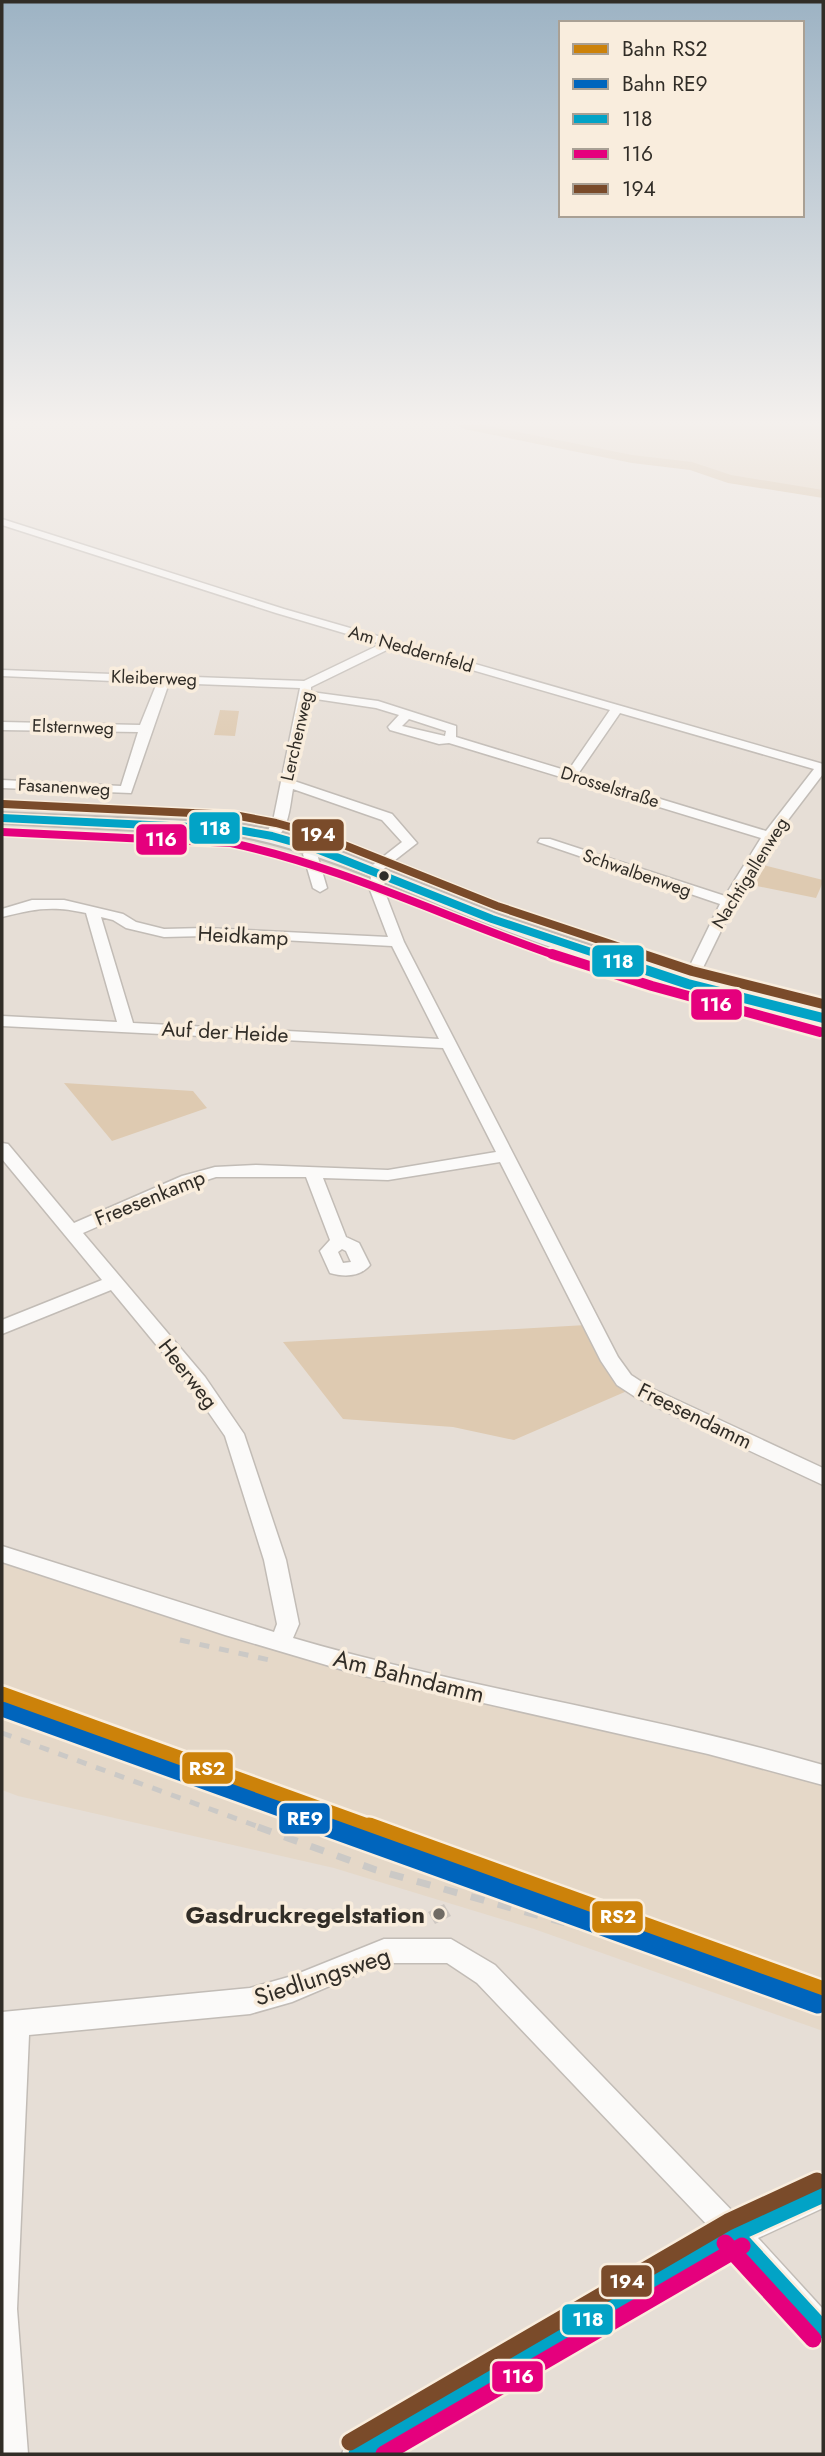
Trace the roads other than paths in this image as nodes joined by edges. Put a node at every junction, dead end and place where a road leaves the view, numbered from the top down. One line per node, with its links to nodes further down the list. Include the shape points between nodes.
1 (55, 540): 2 (street, Am Neddernfeld)
2 (392, 643): 5 (street, Lerchenweg); 6 (street, Am Neddernfeld)
3 (2, 673): 4 (street, Kleiberweg)
4 (165, 678): 5 (street, Kleiberweg); 9 (street)
5 (305, 690): 7 (street, Drosselstraße); 13 (street, Lerchenweg)
6 (617, 709): 11 (street, Am Neddernfeld); 12 (street)
7 (407, 714): 10 (street, Drosselstraße, via 452,729); 10 (street, Drosselstraße, via 394,727 439,740)
8 (2, 726): 9 (street, Elsternweg)
9 (145, 729): 14 (street, Fasanenweg, via 126,790)
10 (450, 738): 12 (street, Drosselstraße)
11 (823, 768): 17 (street, Nachtigallenweg)
12 (571, 775): 17 (street, Drosselstraße)
13 (286, 782): 16 (street, Lerchenweg, via 280,821); 20 (street, via 387,817 411,843)
14 (2, 784)
15 (2, 818): 16 (street)
16 (272, 836): 19 (street)
17 (769, 836): 22 (street, Nachtigallenweg)
18 (545, 842): 22 (street, Schwalbenweg)
19 (314, 848): 20 (street); 21 (street, via 310,854)
20 (375, 872): 25 (street, Freesendamm); 26 (street, via 492,919)
21 (320, 888)
22 (728, 902): 26 (street, Nachtigallenweg)
23 (92, 911): 24 (street, Heidkamp, via 64,904 32,904); 25 (street, Heidkamp, via 164,933); 29 (street)
24 (2, 913)
25 (397, 942): 30 (street, Freesendamm)
26 (688, 984): 27 (street)
27 (823, 1018)
28 (2, 1021): 29 (street, Auf der Heide)
29 (126, 1027): 30 (street, Auf der Heide)
30 (448, 1044): 32 (street, Freesendamm)
31 (2, 1148): 34 (street, Heerweg)
32 (505, 1156): 33 (street, Freesenkamp, via 402,1174); 38 (street, Freesendamm, via 610,1362 624,1380)
33 (313, 1173): 34 (street, Freesenkamp, via 215,1172); 35 (street)
34 (71, 1231): 36 (street, Heerweg)
35 (338, 1241)
36 (114, 1282): 37 (street); 40 (street, Heerweg, via 198,1382 234,1434 275,1560 288,1624)
37 (3, 1324)
38 (823, 1477)
39 (2, 1554): 40 (street, Am Bahndamm)
40 (280, 1642): 41 (street, Am Bahndamm, via 460,1690 748,1752)
41 (823, 1775)
42 (9, 2025): 44 (street, Siedlungsweg, via 250,2001 384,1951 451,1951 486,1974); 46 (street, via 2,2309)
43 (823, 2194): 44 (street)
44 (736, 2234): 45 (street, Siedlungsweg); 47 (street)
45 (823, 2330)
46 (13, 2454)
47 (357, 2454)

